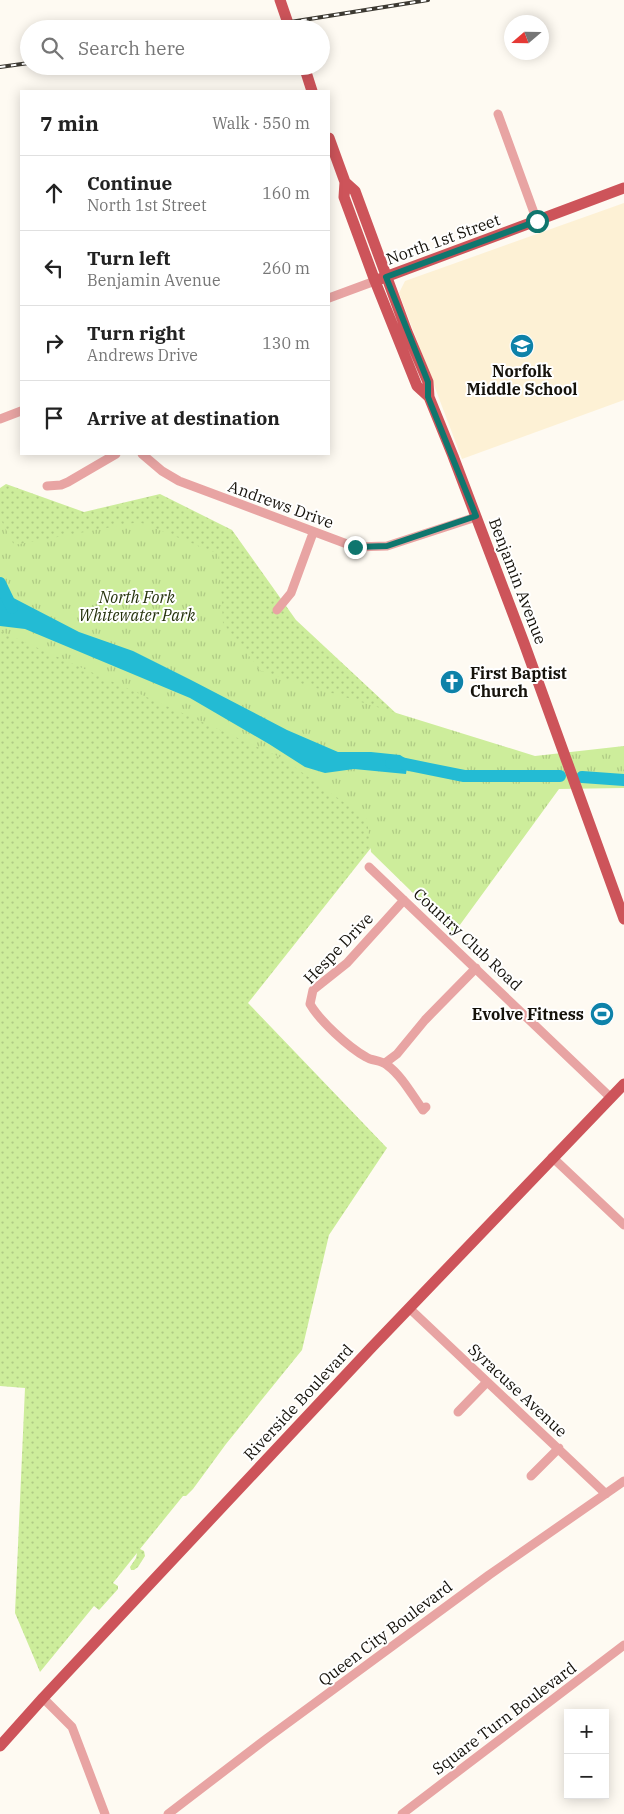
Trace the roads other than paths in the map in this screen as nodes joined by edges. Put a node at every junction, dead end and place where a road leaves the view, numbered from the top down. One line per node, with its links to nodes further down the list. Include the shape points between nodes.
1 (280, 0): 2 (main road)
2 (287, 20)
3 (307, 75): 4 (main road)
4 (312, 90)
5 (498, 114): 9 (street)
6 (330, 141): 7 (main road)
7 (346, 182): 10 (main road, Benjamin Avenue, via 355,191); 11 (main road, Benjamin Avenue, via 344,197)
8 (624, 188): 9 (main road, North 1st Street)
9 (537, 221): 10 (main road, North 1st Street)
10 (386, 277): 11 (main road, North 1st Street); 13 (main road, Benjamin Avenue, via 428,382)
11 (374, 281): 12 (street, North 1st Street); 13 (main road, Benjamin Avenue, via 417,386)
12 (330, 298)
13 (428, 397): 19 (main road, Benjamin Avenue)
14 (20, 411): 15 (street)
15 (0, 419)
16 (114, 455): 18 (street, via 68,482)
17 (143, 455): 20 (street, Andrews Drive, via 179,482)
18 (48, 486)
19 (476, 516): 20 (street, Andrews Drive, via 387,546 355,547); 24 (main road, Benjamin Avenue)
20 (313, 532): 21 (street, via 292,593)
21 (277, 610)
22 (369, 867): 23 (street, Country Club Road)
23 (404, 900): 25 (street, Country Club Road); 26 (street, Hespe Drive, via 347,963 313,990 310,1001 316,1015 328,1027 366,1058)
24 (624, 919)
25 (476, 968): 26 (street); 28 (street, Country Club Road)
26 (385, 1063): 29 (street, via 396,1072 424,1110)
27 (624, 1084): 28 (main road, Riverside Boulevard)
28 (610, 1096): 30 (main road, Riverside Boulevard)
29 (426, 1107)
30 (552, 1157): 31 (street); 32 (main road, Riverside Boulevard)
31 (624, 1225)
32 (409, 1308): 33 (street, Syracuse Avenue); 40 (main road, Riverside Boulevard)
33 (487, 1382): 34 (street); 35 (street, Syracuse Avenue)
34 (458, 1412)
35 (559, 1448): 36 (street); 38 (street, Syracuse Avenue)
36 (532, 1476)
37 (624, 1481): 38 (street, Queen City Boulevard)
38 (606, 1494): 43 (street, Queen City Boulevard, via 488,1575)
39 (624, 1645): 44 (street, Square Turn Boulevard)
40 (43, 1698): 41 (main road, Riverside Boulevard); 42 (street, via 72,1727)
41 (0, 1746)
42 (104, 1814)
43 (168, 1814)
44 (402, 1814)

